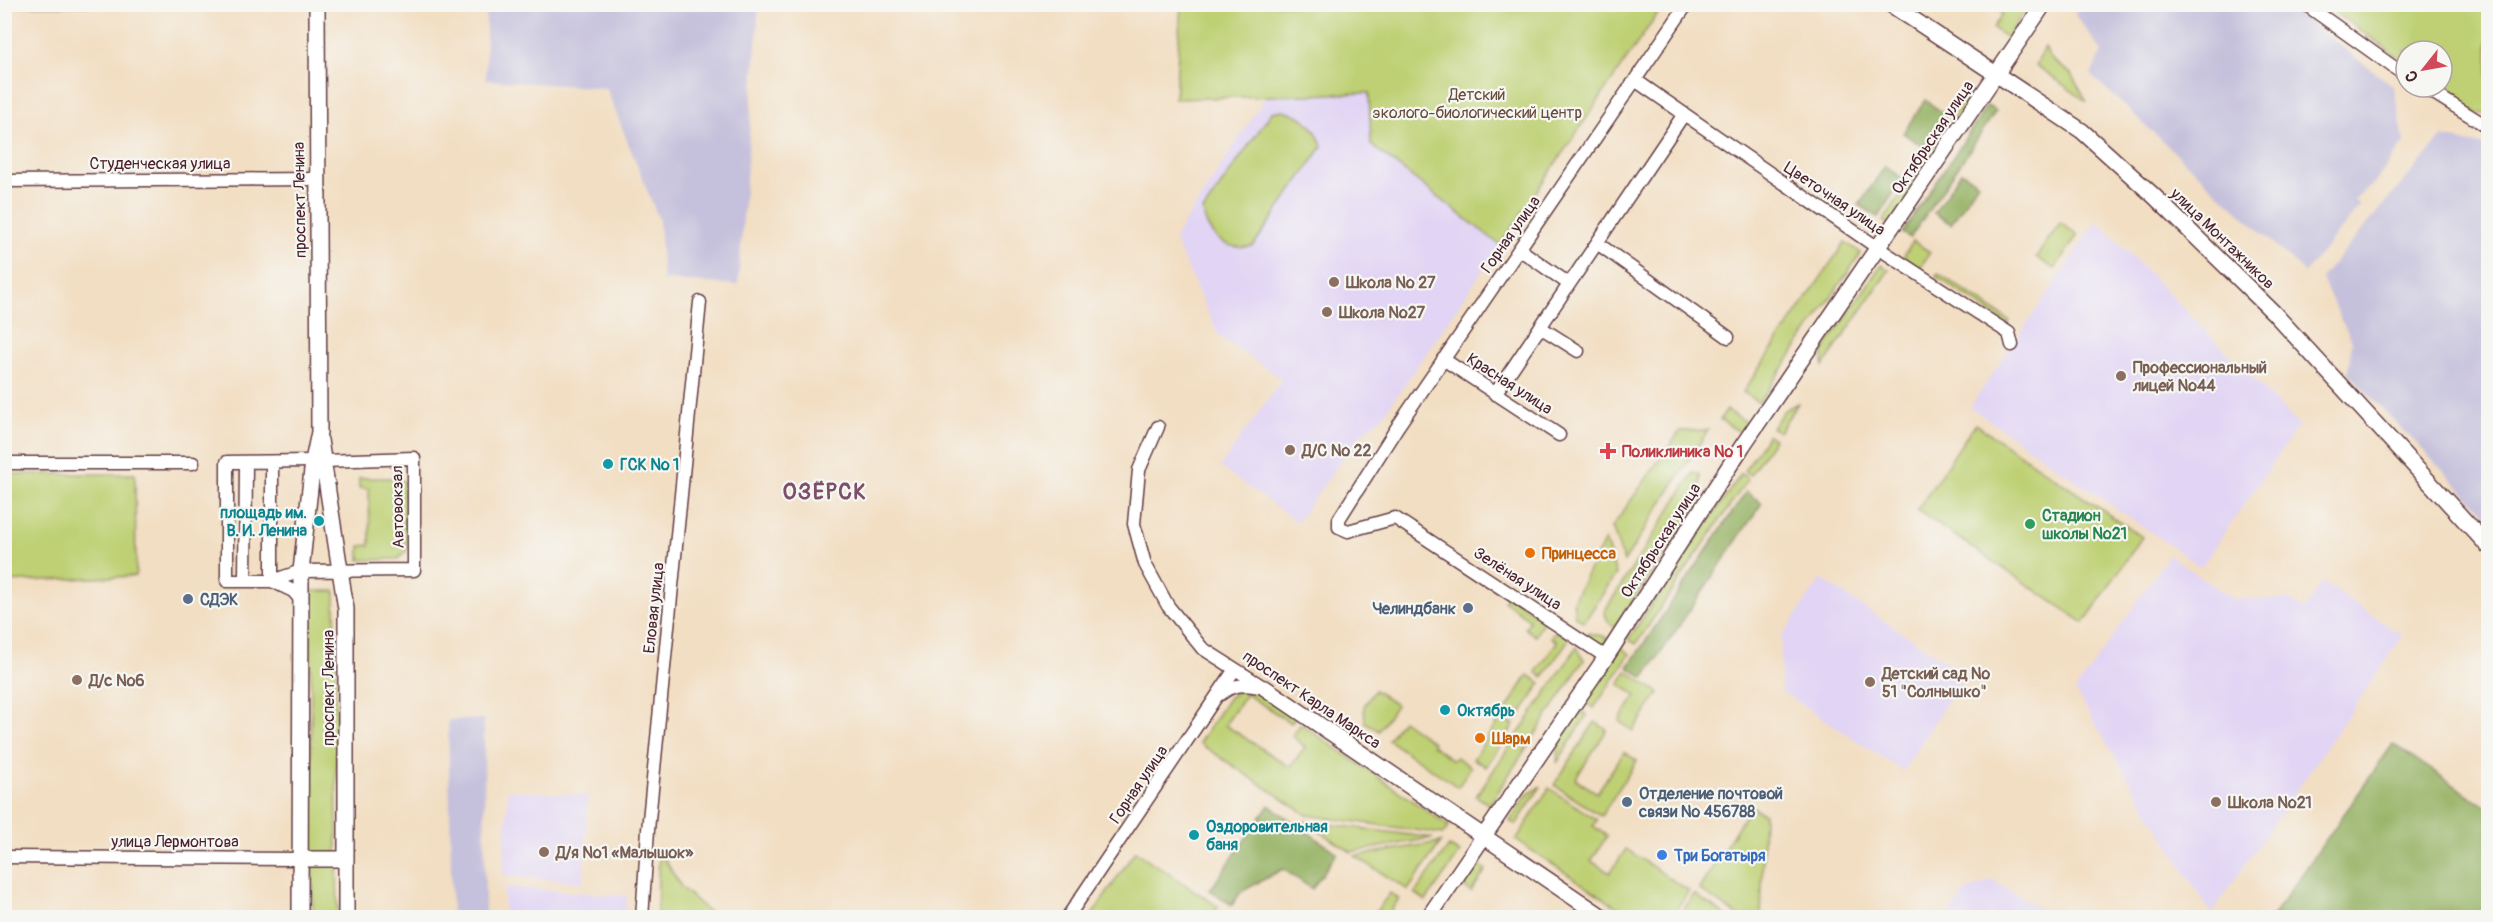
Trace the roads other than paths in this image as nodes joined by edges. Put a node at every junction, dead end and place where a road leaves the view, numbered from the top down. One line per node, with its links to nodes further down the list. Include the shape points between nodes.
1 (317, 4): 12 (street, проспект Ленина)
2 (1687, 4): 8 (street, Горная улица)
3 (1890, 4): 7 (street, улица Монтажников)
4 (2044, 4): 7 (street, Октябрьская улица)
5 (2305, 4): 6 (street)
6 (2394, 67)
7 (1997, 74): 15 (street, Октябрьская улица); 33 (street, улица Монтажников, via 2082,131 2154,196 2273,312)
8 (1635, 80): 10 (street, Цветочная улица); 16 (street, Горная улица)
9 (2443, 99): 11 (street)
10 (1684, 114): 14 (street); 15 (street, Цветочная улица)
11 (2488, 127)
12 (316, 179): 13 (street, Студенческая улица); 27 (street, проспект Ленина)
13 (4, 181)
14 (1597, 243): 17 (street); 20 (street)
15 (1878, 248): 21 (street, Цветочная улица, via 2008,333); 39 (street, Октябрьская улица)
16 (1519, 249): 17 (street); 23 (street, Горная улица)
17 (1569, 284): 19 (street)
18 (700, 302): 49 (street, Еловая улица)
19 (1540, 327): 22 (street); 24 (street)
20 (1728, 337)
21 (2012, 345)
22 (1578, 351)
23 (1443, 359): 24 (street, Красная улица); 32 (street, Горная улица, via 1339,519 1343,531 1395,518)
24 (1495, 394): 26 (street, Красная улица)
25 (1158, 427): 40 (street, проспект Карла Маркса, via 1139,470 1134,524 1144,564 1168,606 1202,648)
26 (1559, 435)
27 (318, 461): 29 (street); 34 (street, проспект Ленина); 35 (street, проспект Ленина); 35 (street, Автовокзал, via 414,458 414,570)
28 (246, 462): 29 (street); 36 (street); 36 (street, via 227,462 227,581)
29 (272, 462): 37 (street)
30 (4, 463): 31 (street)
31 (193, 463)
32 (1411, 527): 39 (street, Зелёная улица)
33 (2488, 546)
34 (301, 571): 35 (street); 37 (street); 38 (street, проспект Ленина)
35 (341, 571): 46 (street, проспект Ленина, via 346,609)
36 (245, 580): 37 (street)
37 (272, 581): 38 (street, via 293,591)
38 (301, 600): 45 (street, проспект Ленина)
39 (1606, 657): 43 (street, Октябрьская улица)
40 (1235, 669): 41 (street, проспект Карла Маркса); 42 (street, Горная улица)
41 (1264, 688): 42 (street, via 1232,687); 43 (street, проспект Карла Маркса)
42 (1214, 700): 50 (street, Горная улица)
43 (1484, 837): 51 (street, Октябрьская улица); 52 (street, проспект Карла Маркса)
44 (4, 857): 45 (street, улица Лермонтова)
45 (301, 859): 46 (street, улица Лермонтова); 47 (street, проспект Ленина)
46 (346, 859): 48 (street, проспект Ленина)
47 (300, 918)
48 (346, 918)
49 (642, 918)
50 (1067, 918)
51 (1428, 918)
52 (1604, 918)

